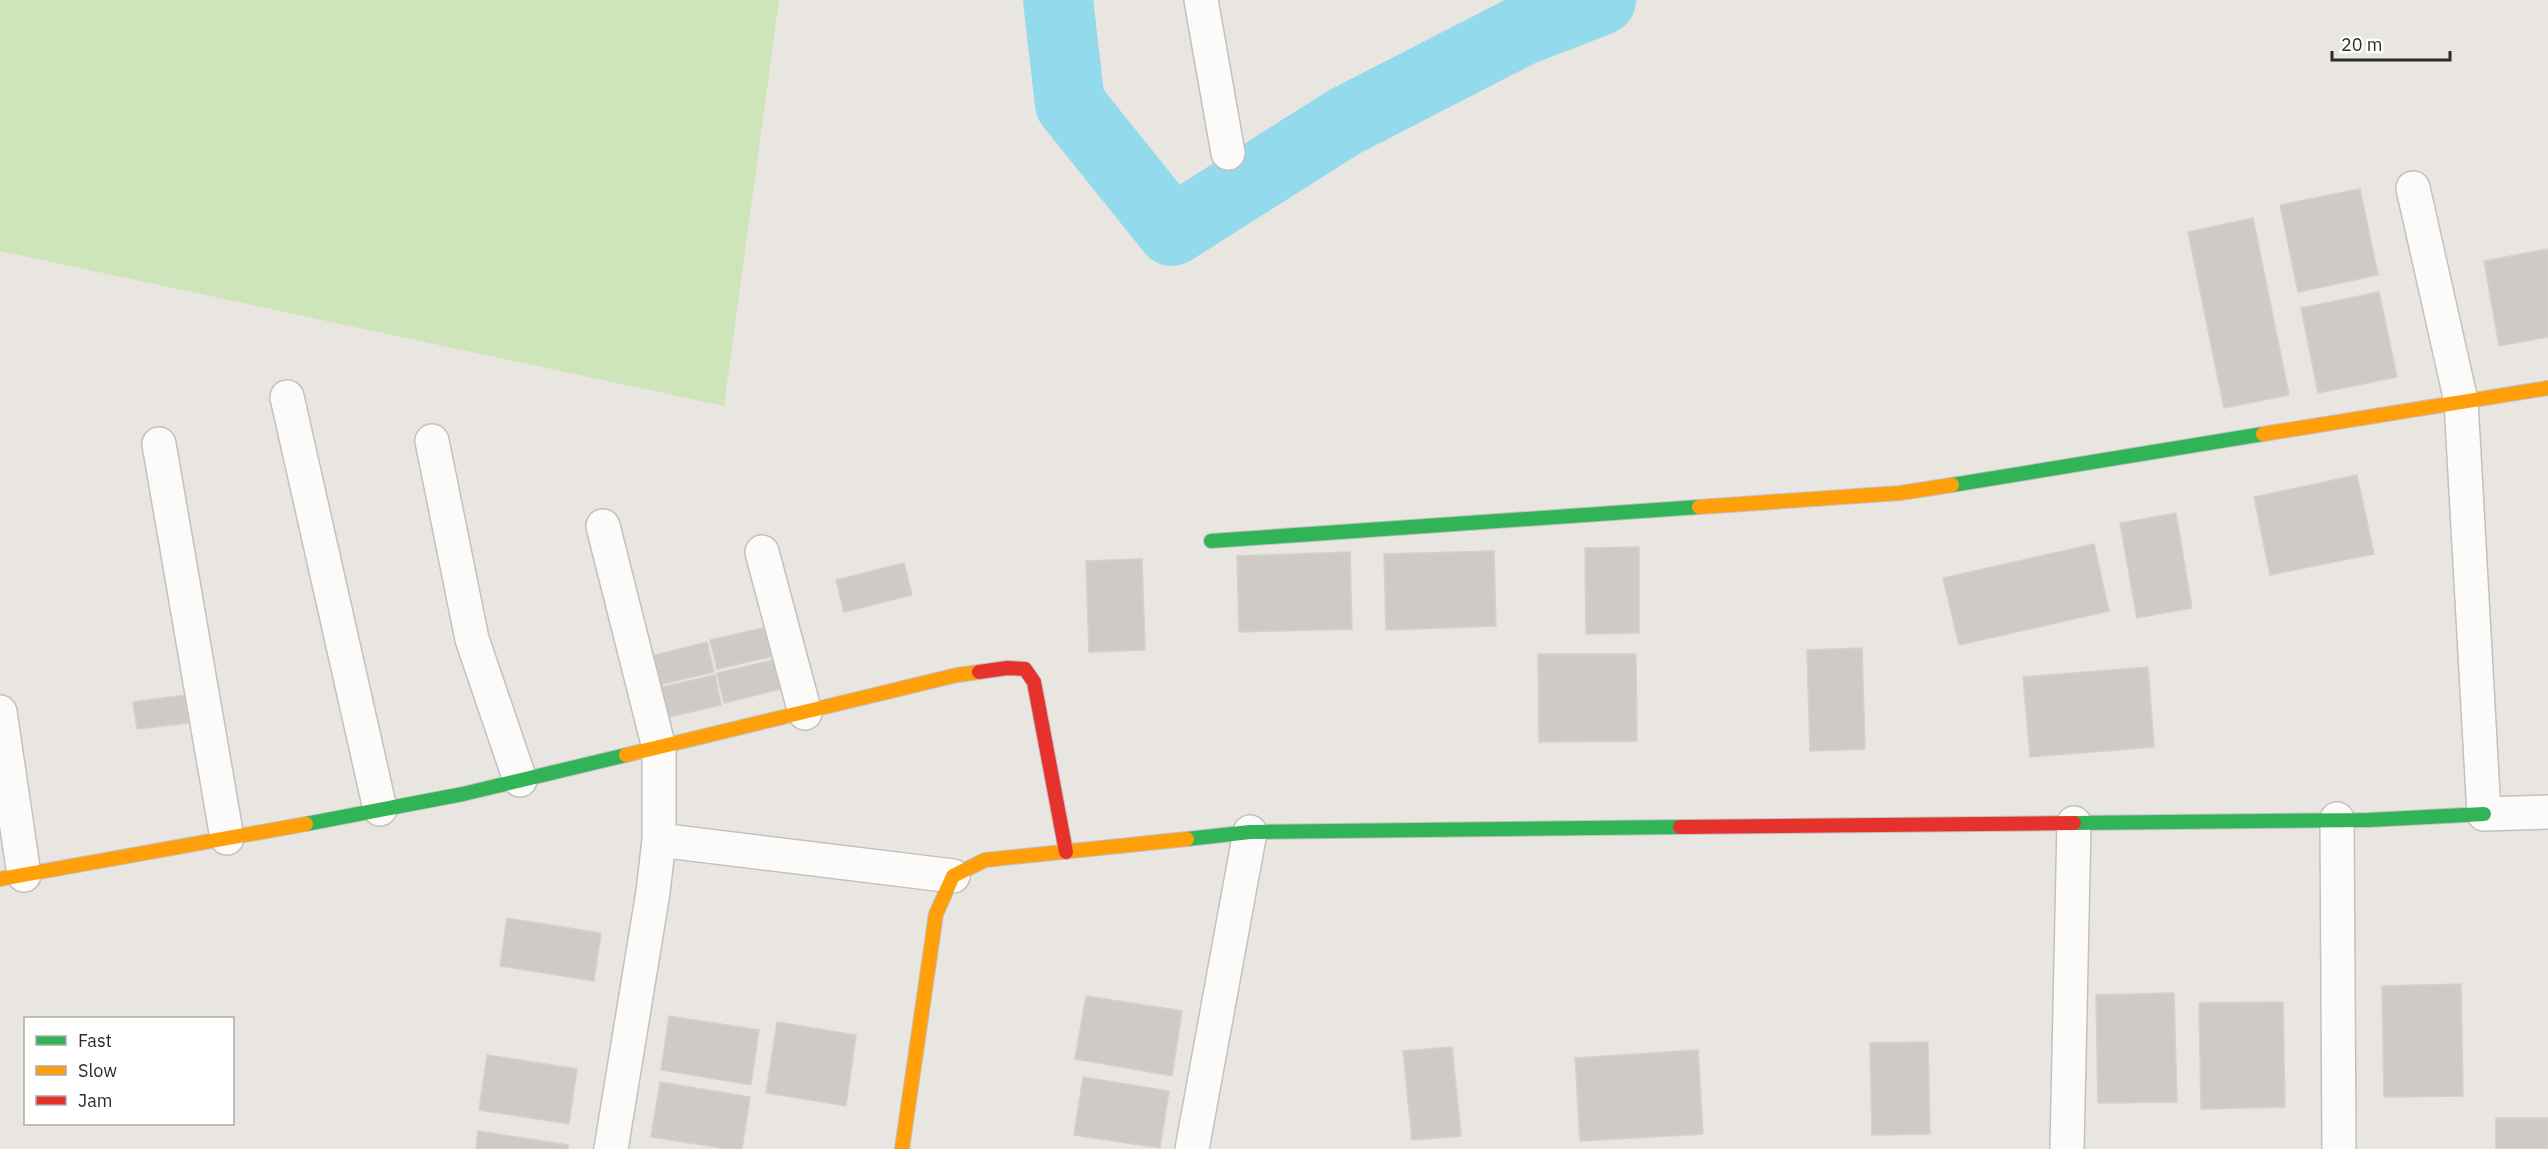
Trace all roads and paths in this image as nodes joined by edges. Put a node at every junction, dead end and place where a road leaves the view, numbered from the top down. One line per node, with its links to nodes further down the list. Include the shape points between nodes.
1 (1201, 0): 2 (street)
2 (1228, 153)
3 (2414, 188): 6 (street)
4 (2548, 388): 6 (street)
5 (288, 397): 16 (street)
6 (2461, 401): 10 (street, via 1900,493); 18 (street)
7 (432, 441): 15 (street, via 472,639)
8 (159, 444): 22 (street)
9 (603, 526): 14 (street)
10 (1211, 541)
11 (762, 552): 13 (street)
12 (0, 712): 26 (street)
13 (805, 713): 14 (street); 24 (street, via 957,675 1025,669 1034,682)
14 (659, 748): 15 (street); 23 (street)
15 (520, 780): 16 (street)
16 (380, 809): 22 (street)
17 (2548, 812): 18 (street)
18 (2484, 814): 19 (street)
19 (2337, 819): 20 (street); 31 (street)
20 (2074, 823): 21 (street); 30 (street)
21 (1250, 832): 24 (street); 29 (street)
22 (227, 838): 26 (street)
23 (659, 840): 25 (street); 27 (street)
24 (1066, 852): 25 (street, via 985,860)
25 (953, 876): 28 (street, via 936,914)
26 (12, 877)
27 (611, 1149)
28 (902, 1149)
29 (1192, 1149)
30 (2067, 1149)
31 (2339, 1149)

